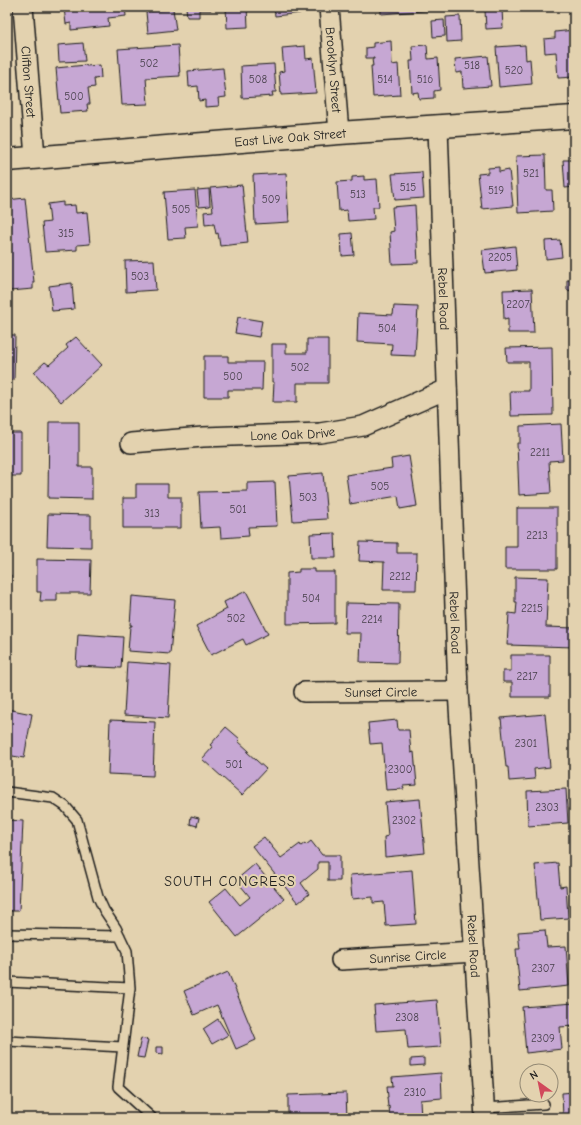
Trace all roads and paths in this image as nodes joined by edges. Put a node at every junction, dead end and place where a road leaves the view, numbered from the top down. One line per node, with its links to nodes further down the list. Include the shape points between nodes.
1 (23, 7): 6 (street, Clifton Street)
2 (329, 7): 5 (street, Brooklyn Street)
3 (574, 117): 4 (street, East Live Oak Street)
4 (438, 127): 5 (street, East Live Oak Street); 8 (street, Rebel Road)
5 (339, 133): 6 (street, East Live Oak Street)
6 (35, 157): 7 (street, East Live Oak Street)
7 (7, 160)
8 (447, 389): 9 (street, Lone Oak Drive, via 363,426 320,433 203,437); 10 (street, Rebel Road)
9 (131, 443)
10 (458, 691): 11 (street, Sunset Circle); 15 (street, Rebel Road)
11 (304, 692)
12 (7, 792): 14 (lane, via 53,798 65,806 77,820 98,896)
13 (7, 934): 14 (lane)
14 (120, 936): 18 (lane, via 127,951)
15 (475, 952): 16 (street, Sunrise Circle); 22 (street, Rebel Road)
16 (341, 960)
17 (7, 982): 18 (lane)
18 (130, 988): 20 (lane)
19 (7, 1041): 20 (lane)
20 (123, 1047): 23 (lane, via 118,1087)
21 (544, 1104): 22 (lane)
22 (485, 1113)
23 (152, 1118)

